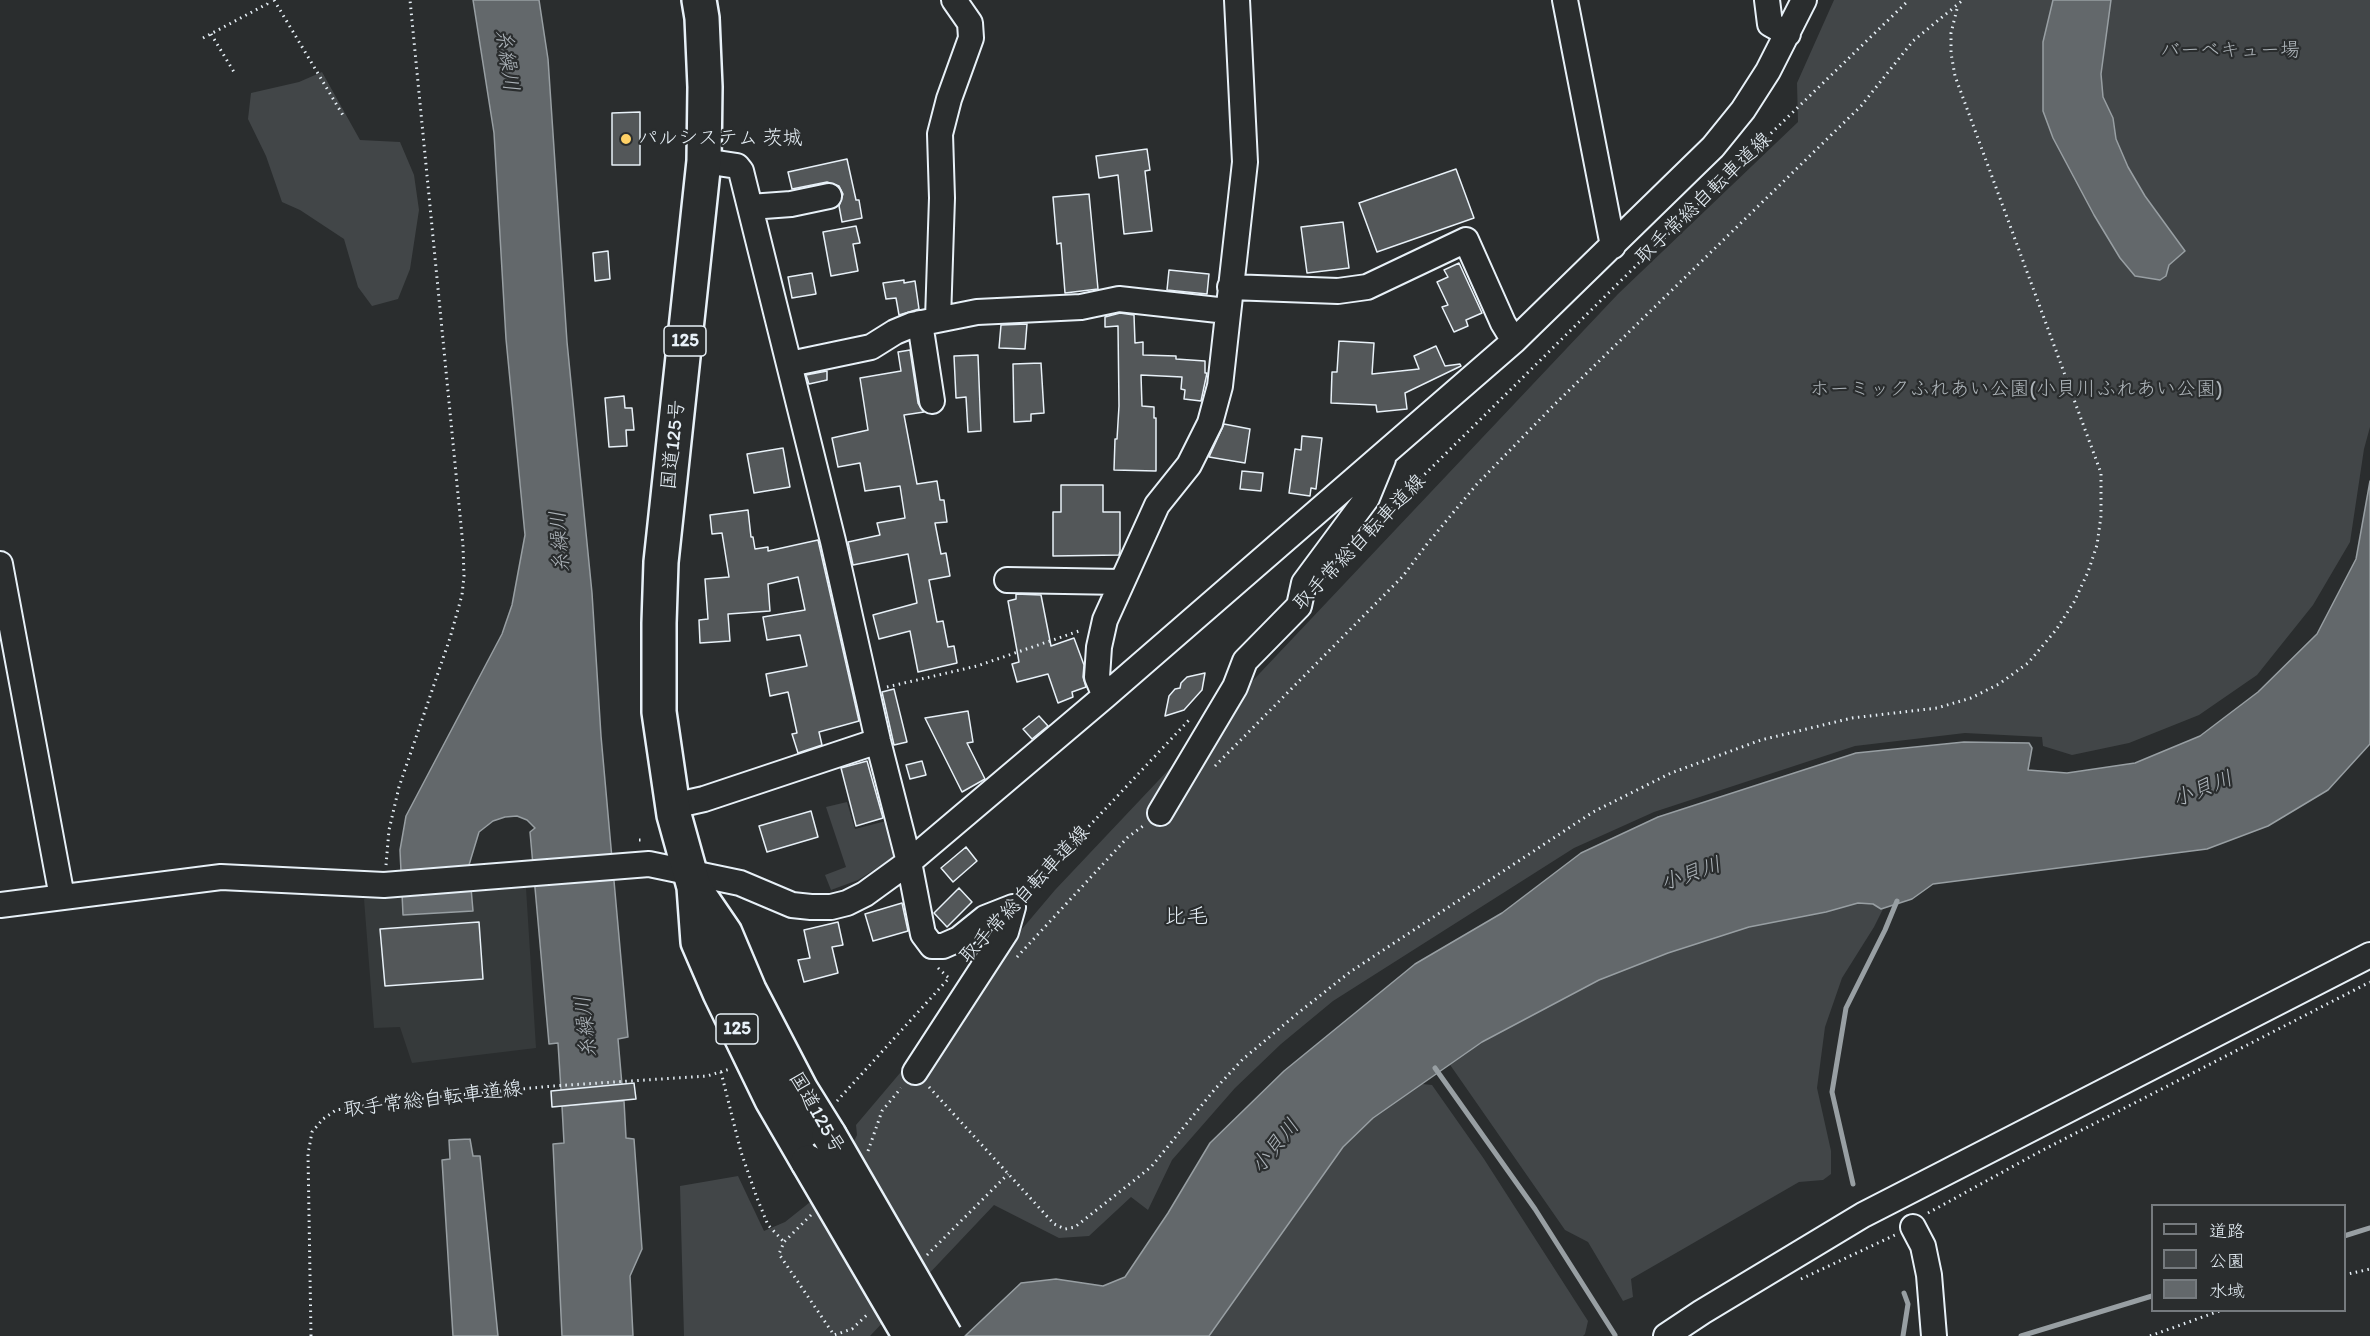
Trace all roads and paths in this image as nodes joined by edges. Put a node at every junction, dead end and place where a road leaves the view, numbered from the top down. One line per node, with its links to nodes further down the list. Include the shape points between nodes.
1 (269, 0): 13 (path)
2 (274, 0): 17 (path)
3 (410, 0): 45 (path, via 464,576 450,638 399,787 389,830)
4 (699, 0): 18 (highway, 国道125号 / 125, via 705,87)
5 (954, 0): 24 (street, via 970,23 971,38 940,134 942,198)
6 (1237, 0): 22 (street, via 1245,162)
7 (1566, 0): 21 (street)
8 (1767, 0): 14 (street, via 1770,24)
9 (1804, 0): 14 (street)
10 (1909, 0): 29 (path, 取手常総自転車道線)
11 (1963, 0): 12 (path)
12 (1958, 5): 38 (path, via 1913,41 1862,106 1516,444 1477,484 1403,576); 57 (path, via 1951,33 1955,76 2101,473 2101,516 2088,572 2062,621 2028,663 1971,698 1937,708 1852,718 1761,740 1671,773 1593,812 1359,966 1298,1013 1243,1059 1151,1167 1075,1227 1065,1229 1054,1224)
13 (211, 34): 15 (path); 16 (path)
14 (1788, 34): 21 (street, via 1743,110 1713,147)
15 (203, 38)
16 (234, 72)
17 (344, 117)
18 (704, 161): 20 (street, via 740,167); 39 (highway, 国道125号 / 125, via 661,562 659,712)
19 (829, 196): 20 (street)
20 (750, 207): 26 (street)
21 (1613, 246): 25 (street)
22 (1230, 287): 23 (street); 25 (street, via 1338,291 1368,287 1466,240)
23 (1227, 311): 24 (street, via 1119,299 1081,307 986,311); 32 (street, via 1220,386 1210,423 1188,465 1157,505)
24 (929, 321): 26 (street, via 895,332 871,347); 27 (street)
25 (1514, 341): 28 (street)
26 (790, 364): 34 (street)
27 (932, 401)
28 (1385, 454): 35 (street); 40 (street, 取手常総自転車道線, via 1367,498 1304,583 1299,606 1245,661 1235,687)
29 (1363, 539)
30 (0, 564): 46 (street)
31 (1007, 580): 32 (street)
32 (1122, 582): 33 (street)
33 (1105, 620): 34 (path, via 976,666); 35 (street, via 1097,677)
34 (867, 691): 37 (street)
35 (1105, 696): 43 (street)
36 (1197, 712): 48 (path, 取手常総自転車道線)
37 (878, 741): 39 (street); 43 (street)
38 (1208, 772)
39 (673, 806): 44 (highway, 国道125号 / 125)
40 (1160, 813): 50 (path, via 1128,837)
41 (639, 840): 42 (path)
42 (645, 840)
43 (909, 862): 44 (street, via 865,894 831,907 792,904 740,883); 48 (street, via 923,934 932,946 944,946 959,939 985,918)
44 (691, 879): 45 (street, via 649,864); 58 (highway, 国道125号 / 125, via 725,933 749,990 801,1089); 66 (highway, 国道125号 / 125, bridge, via 698,942 720,993 772,1100)
45 (390, 885): 46 (street, via 221,877)
46 (62, 897): 47 (street)
47 (0, 905)
48 (1013, 907): 57 (street, via 1006,932)
49 (2370, 955): 68 (street, via 1863,1215)
50 (1014, 961)
51 (934, 964): 53 (path)
52 (957, 969): 58 (path, 取手常総自転車道線)
53 (945, 974)
54 (2370, 982): 59 (path, via 2041,1151 1926,1214)
55 (730, 1069): 56 (path, 取手常総自転車道線)
56 (721, 1072): 60 (path, via 757,1198 768,1225); 65 (path, 取手常総自転車道線, via 336,1110 312,1132 308,1154)
57 (915, 1072)
58 (830, 1121): 67 (highway, 国道125号 / 125, bridge)
59 (1913, 1227): 63 (path); 69 (street, via 1923,1246 1929,1275)
60 (784, 1242)
61 (2370, 1269): 62 (path)
62 (2346, 1275)
63 (1795, 1282)
64 (2219, 1312): 70 (path)
65 (311, 1336)
66 (910, 1336)
67 (945, 1336)
68 (1666, 1336)
69 (1934, 1336)
70 (2150, 1336)

